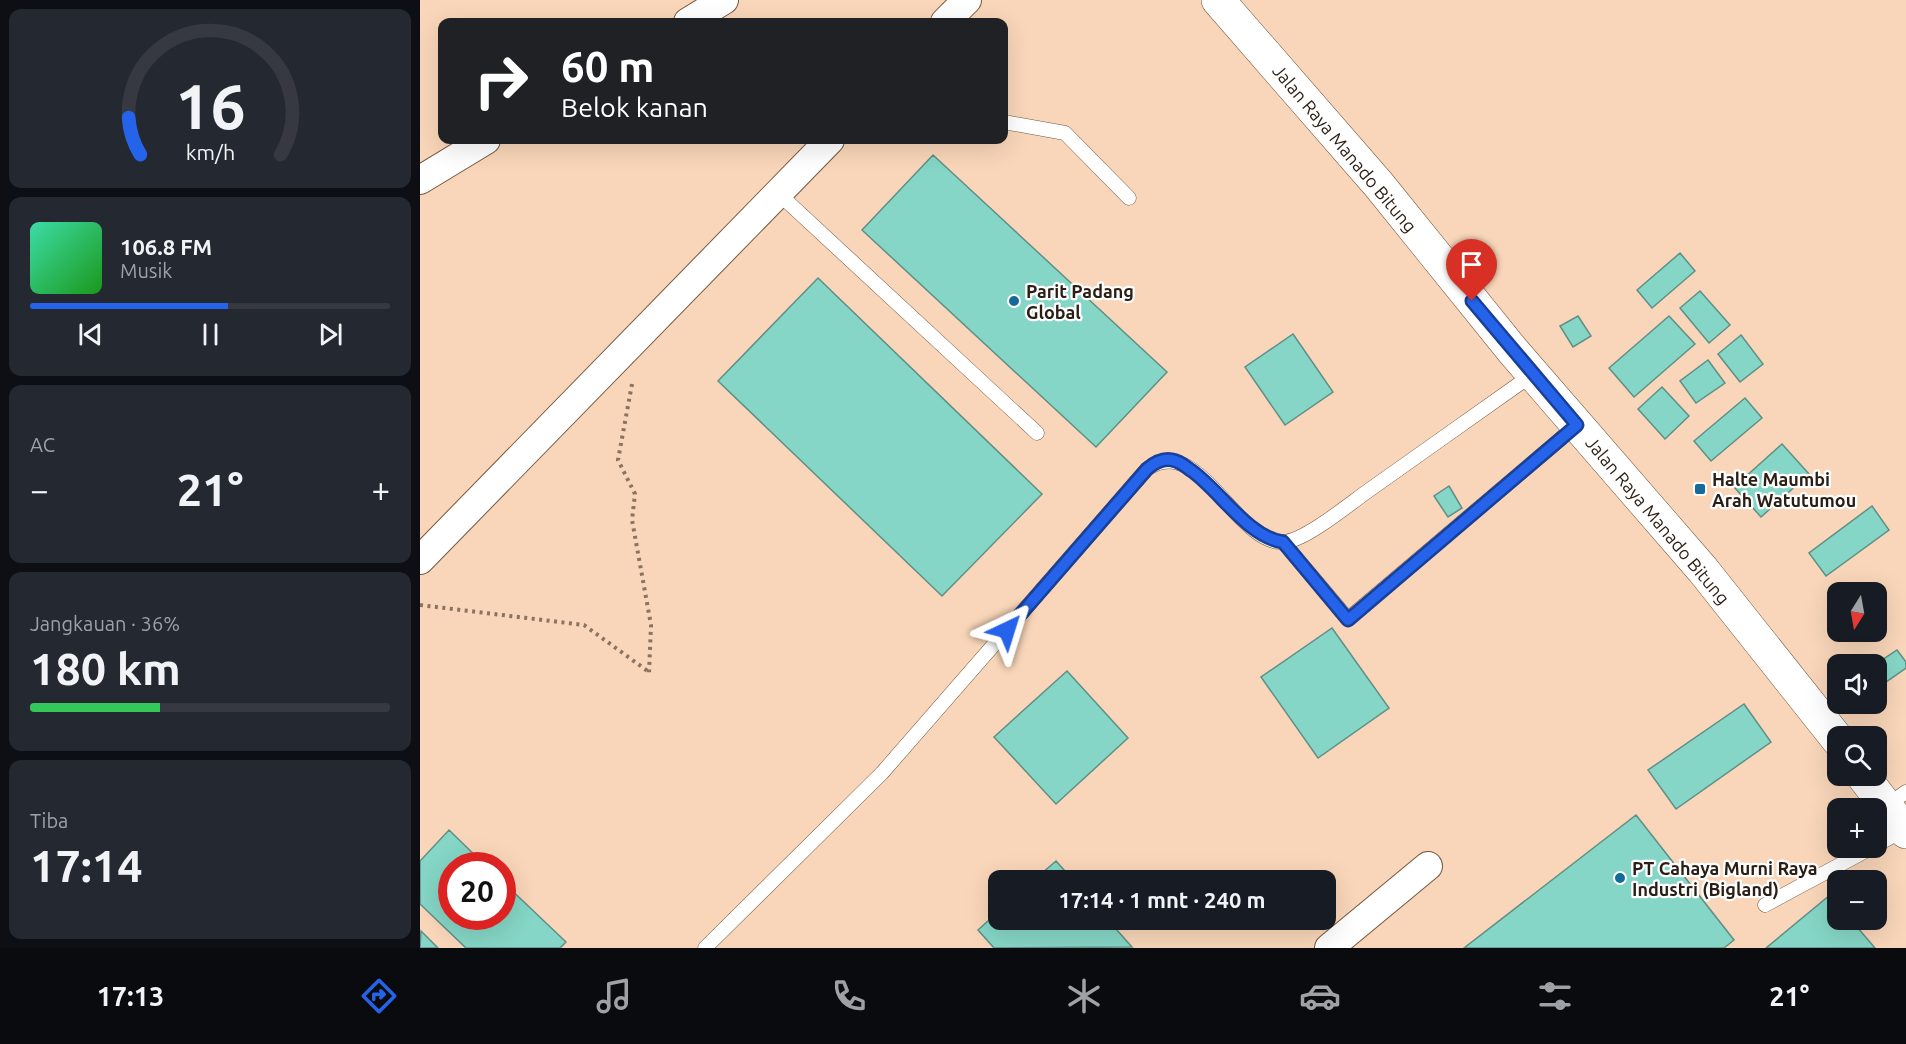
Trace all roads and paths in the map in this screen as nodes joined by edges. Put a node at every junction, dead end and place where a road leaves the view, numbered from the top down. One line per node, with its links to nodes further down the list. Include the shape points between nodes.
1 (724, 0): 4 (street)
2 (967, 0): 5 (street)
3 (1218, 0): 13 (highway, Jalan Raya Manado Bitung, via 1379,185)
4 (695, 18)
5 (949, 18)
6 (1008, 123): 11 (lane, via 1065,133)
7 (479, 144): 9 (street)
8 (827, 144): 10 (street)
9 (420, 180)
10 (778, 193): 12 (street); 15 (lane)
11 (1129, 198)
12 (636, 339): 17 (street); 18 (path, via 631,395 618,460 635,494 632,520 651,625 649,673 584,625)
13 (1533, 374): 14 (highway, Jalan Raya Manado Bitung); 16 (lane, via 1337,512 1296,539)
14 (1577, 425): 16 (lane, via 1348,620); 19 (highway, Jalan Raya Manado Bitung, via 1703,570)
15 (1037, 433)
16 (1283, 542): 25 (lane, via 1257,532 1204,480 1179,462 1156,462 882,773)
17 (420, 560)
18 (420, 605)
19 (1827, 726)
20 (1870, 786): 21 (highway)
21 (1896, 821)
22 (1852, 858): 24 (lane)
23 (1428, 866): 26 (street)
24 (1765, 905)
25 (705, 948)
26 (1329, 948)

